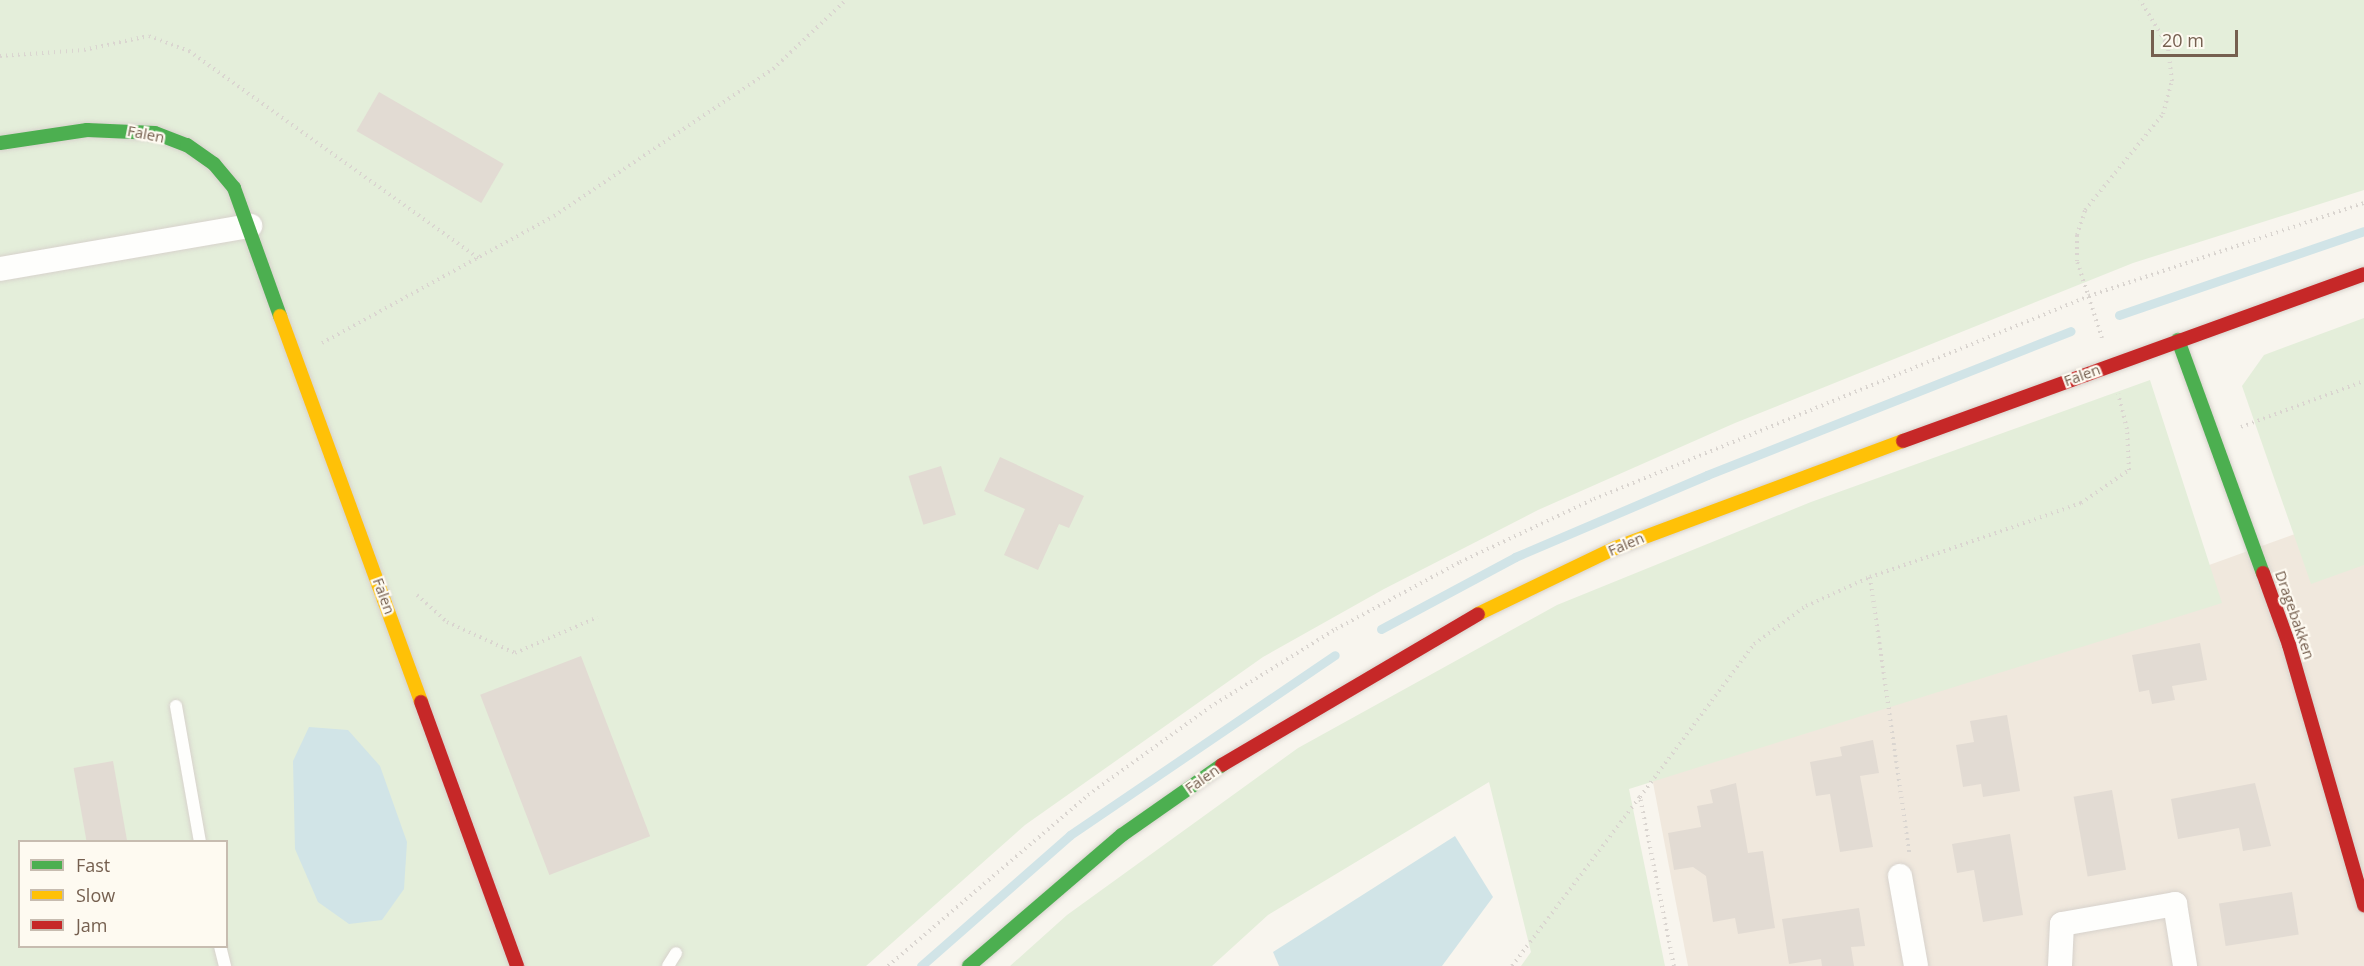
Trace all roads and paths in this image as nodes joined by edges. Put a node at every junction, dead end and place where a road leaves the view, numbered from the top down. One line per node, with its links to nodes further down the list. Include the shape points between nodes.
1 (846, 0): 6 (path, via 773,69 554,216)
2 (2140, 0): 11 (path, via 2168,46 2172,81 2163,114 2085,210 2077,235 2077,261)
3 (0, 56): 6 (path, via 84,50 149,36 189,51)
4 (0, 143): 5 (street, Falen, via 87,130 155,133 187,145 214,164 234,188)
5 (250, 226): 7 (street); 10 (street, Falen)
6 (481, 260): 10 (path)
7 (0, 269)
8 (2364, 274): 9 (street, Falen)
9 (2178, 340): 11 (street, Falen); 13 (street, Dragebakken)
10 (297, 355): 25 (street, Falen)
11 (2110, 365): 14 (path, via 2127,429 2129,470 2081,503); 27 (street, Falen, via 1713,509 1615,548 1484,611 1241,751 1122,836)
12 (2364, 381): 13 (path)
13 (2214, 438): 21 (street, Dragebakken, via 2289,645)
14 (1870, 577): 18 (path, via 1806,606 1754,644); 20 (path, via 1911,864)
15 (410, 585): 16 (path, via 447,622 515,653)
16 (598, 617)
17 (176, 706): 19 (lane)
18 (1640, 797): 28 (path); 29 (path)
19 (200, 840)
20 (1900, 876): 30 (street)
21 (2364, 905)
22 (220, 948): 24 (lane)
23 (676, 953): 26 (lane)
24 (225, 966)
25 (517, 966)
26 (668, 966)
27 (969, 966)
28 (1512, 966)
29 (1674, 966)
30 (1916, 966)
31 (2060, 966): 32 (street, via 2062,924 2175,904)
32 (2185, 966)

